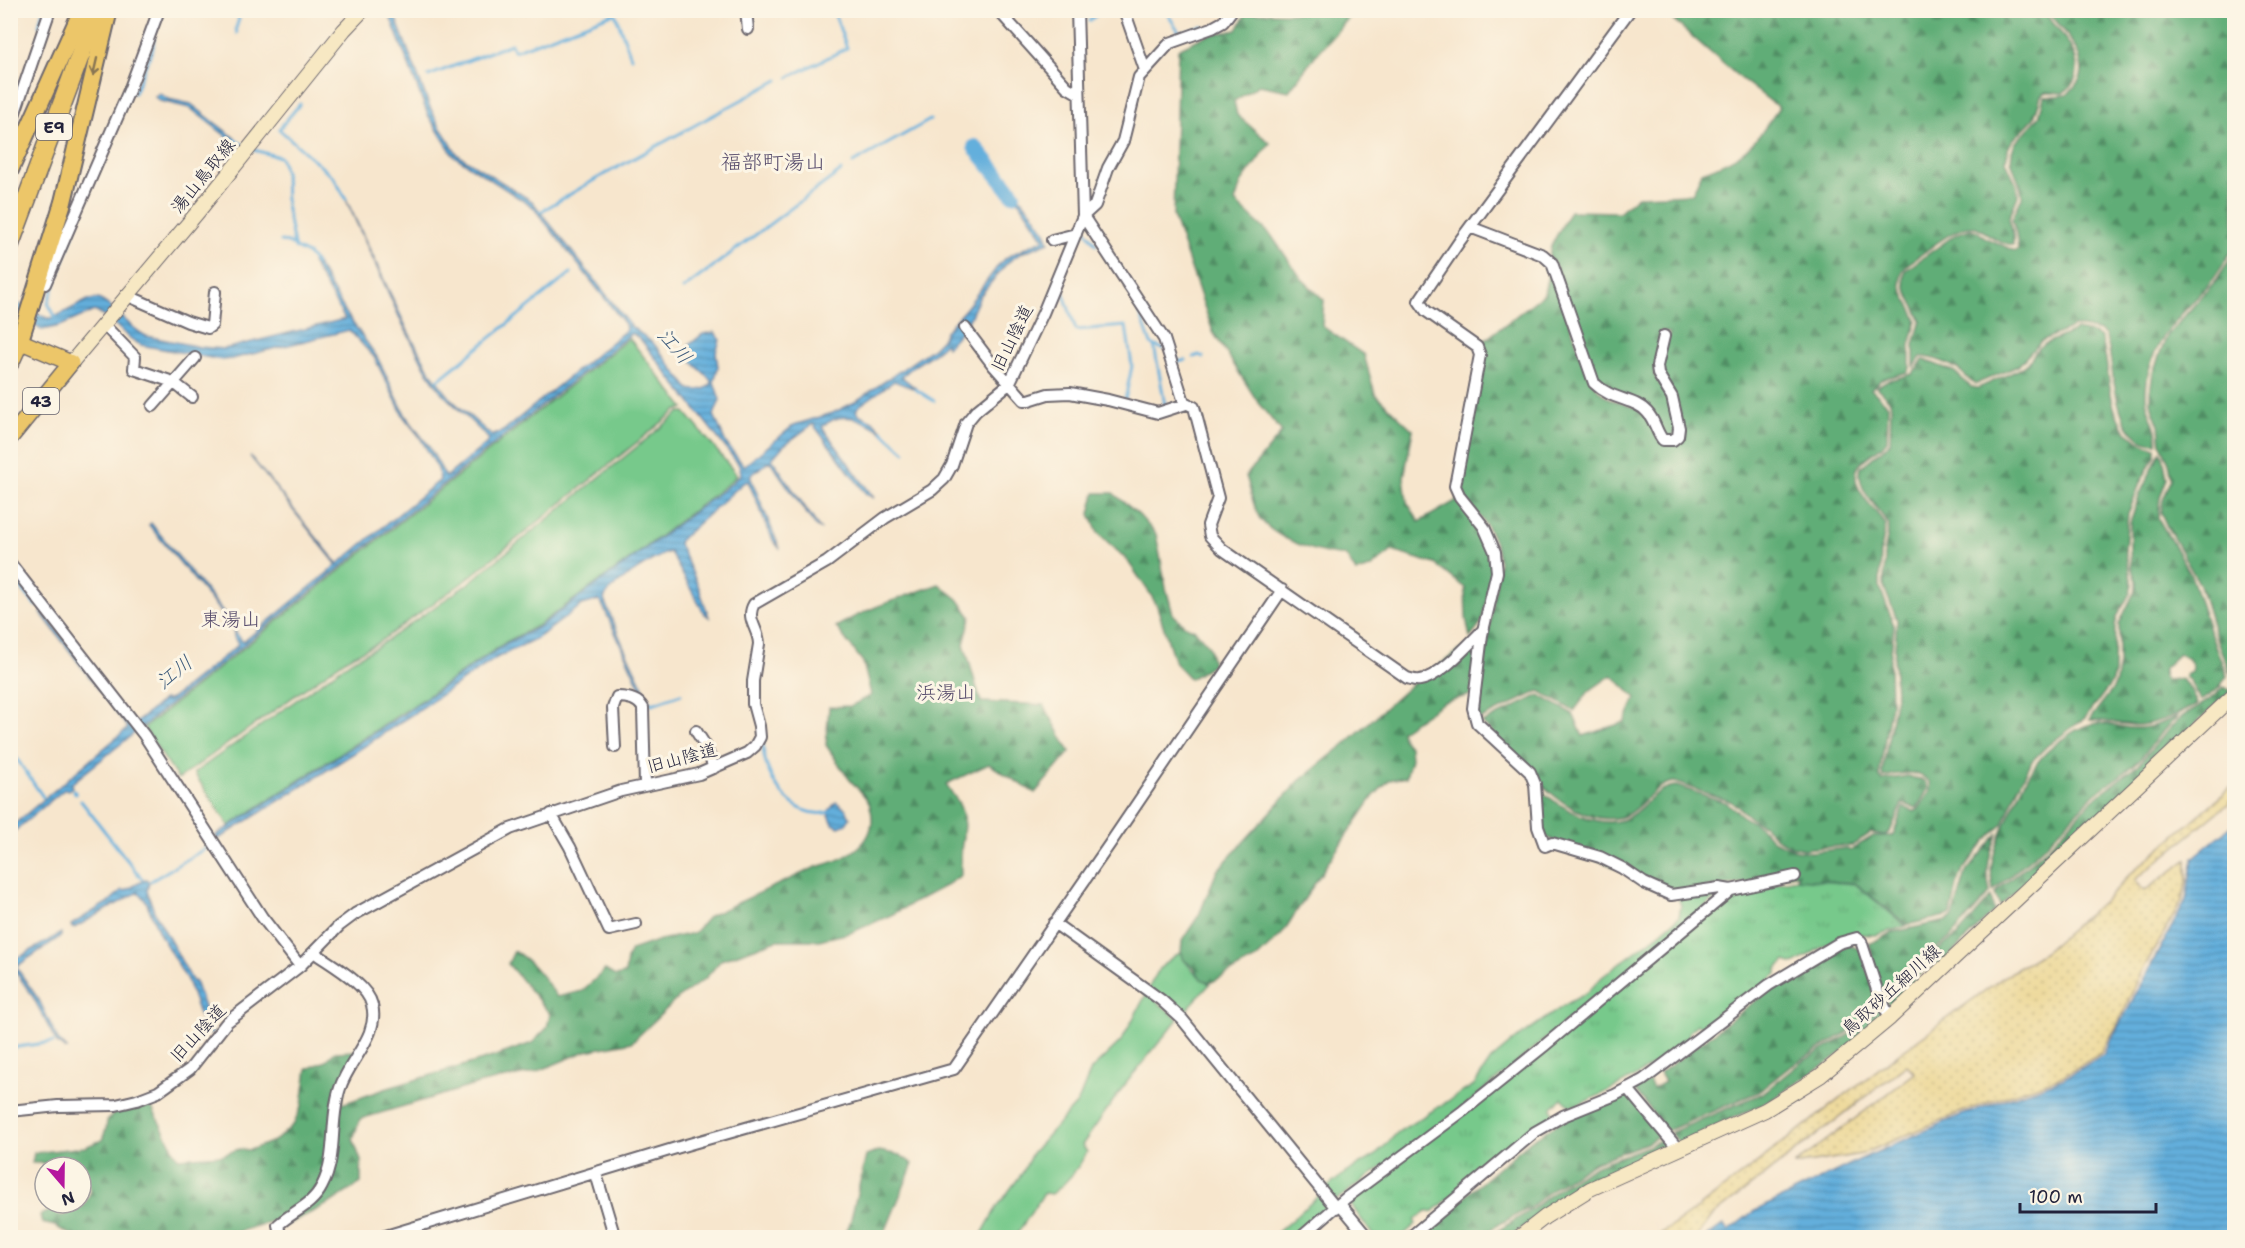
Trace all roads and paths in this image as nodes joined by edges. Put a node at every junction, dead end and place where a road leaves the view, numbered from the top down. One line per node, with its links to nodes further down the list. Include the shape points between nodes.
1 (50, 10): 17 (street)
2 (82, 10): 18 (highway)
3 (92, 10): 20 (highway, E9)
4 (97, 10): 24 (highway, E9)
5 (109, 10): 27 (highway, one-way to 27, via 63,202)
6 (159, 10): 27 (street, via 130,88 45,285)
7 (363, 10): 26 (main road, 湯山鳥取線)
8 (746, 10): 14 (street)
9 (998, 10): 16 (street, via 1067,87)
10 (1077, 10): 16 (street, 旧山陰道)
11 (1124, 10): 15 (street)
12 (1232, 10): 15 (street, via 1212,28 1170,43)
13 (1630, 10): 21 (street)
14 (748, 29)
15 (1145, 70): 19 (street, via 1137,82 1123,141 1095,205)
16 (1079, 94): 19 (street, 旧山陰道)
17 (10, 127)
18 (10, 170)
19 (1083, 216): 22 (street, 旧山陰道); 38 (street, via 1164,339)
20 (10, 225)
21 (1470, 227): 31 (street, via 1543,255 1552,263 1594,383 1611,396 1648,412 1664,440 1673,440 1678,436 1672,397 1657,366); 43 (street, via 1419,301 1426,311 1477,347 1480,355 1455,486 1484,527 1495,552 1497,572)
22 (1076, 234): 23 (street); 36 (street, 旧山陰道)
23 (1052, 240)
24 (10, 244)
25 (215, 292): 26 (street, via 212,325 208,328)
26 (126, 295): 28 (main road, 湯山鳥取線)
27 (33, 301): 30 (highway)
28 (103, 324): 34 (main road, 湯山鳥取線); 35 (street, via 135,357 134,369)
29 (965, 328): 36 (street)
30 (19, 334): 33 (highway); 34 (main road)
31 (1664, 336)
32 (195, 358): 35 (street)
33 (10, 362)
34 (71, 363): 40 (main road, 43)
35 (173, 382): 37 (street); 39 (street)
36 (1009, 384): 38 (street, via 1024,400 1070,393 1158,413); 47 (street, 旧山陰道, via 966,423 952,465 932,490 885,518 827,562 754,604 750,616 759,644 753,704 759,737 747,753)
37 (192, 397)
38 (1186, 404): 42 (street, via 1194,407 1218,498 1208,525 1210,536 1222,549)
39 (153, 406)
40 (10, 438)
41 (10, 563): 55 (street, via 144,735 262,917)
42 (1282, 590): 43 (street, via 1414,681 1436,672); 52 (street)
43 (1483, 630): 51 (street, via 1473,708 1477,723 1530,772 1535,784 1538,827 1545,846 1552,843 1600,857 1671,895)
44 (2235, 694): 56 (main road, 鳥取砂丘細川線)
45 (696, 732): 47 (street)
46 (615, 747): 48 (street, via 613,708 617,697 624,697 640,703 645,715)
47 (714, 768): 48 (street, 旧山陰道)
48 (645, 785): 49 (street, 旧山陰道)
49 (551, 814): 53 (street, via 609,930); 54 (street, 旧山陰道, via 476,846 355,914)
50 (1795, 876): 51 (street)
51 (1731, 890): 61 (street, via 1544,1046)
52 (1054, 923): 60 (street, via 954,1069); 61 (street, via 1182,1018)
53 (636, 924)
54 (315, 953): 55 (street, 旧山陰道); 62 (street, via 368,994 374,1025 340,1086 324,1184 316,1198 278,1224)
55 (300, 966): 58 (street, 旧山陰道, via 227,1022 190,1069 158,1092 116,1105)
56 (1890, 1018): 57 (street, via 1862,942 1857,938 1839,943 1769,986); 59 (main road, 鳥取砂丘細川線, via 1820,1076 1765,1110)
57 (1628, 1088): 59 (street); 67 (street, via 1535,1132)
58 (10, 1111)
59 (1678, 1149): 68 (main road, 鳥取砂丘細川線, via 1590,1189)
60 (596, 1174): 63 (street); 64 (street)
61 (1338, 1206): 65 (street); 66 (street)
62 (281, 1238)
63 (379, 1238)
64 (615, 1238)
65 (1300, 1238)
66 (1368, 1238)
67 (1409, 1238)
68 (1518, 1238)

